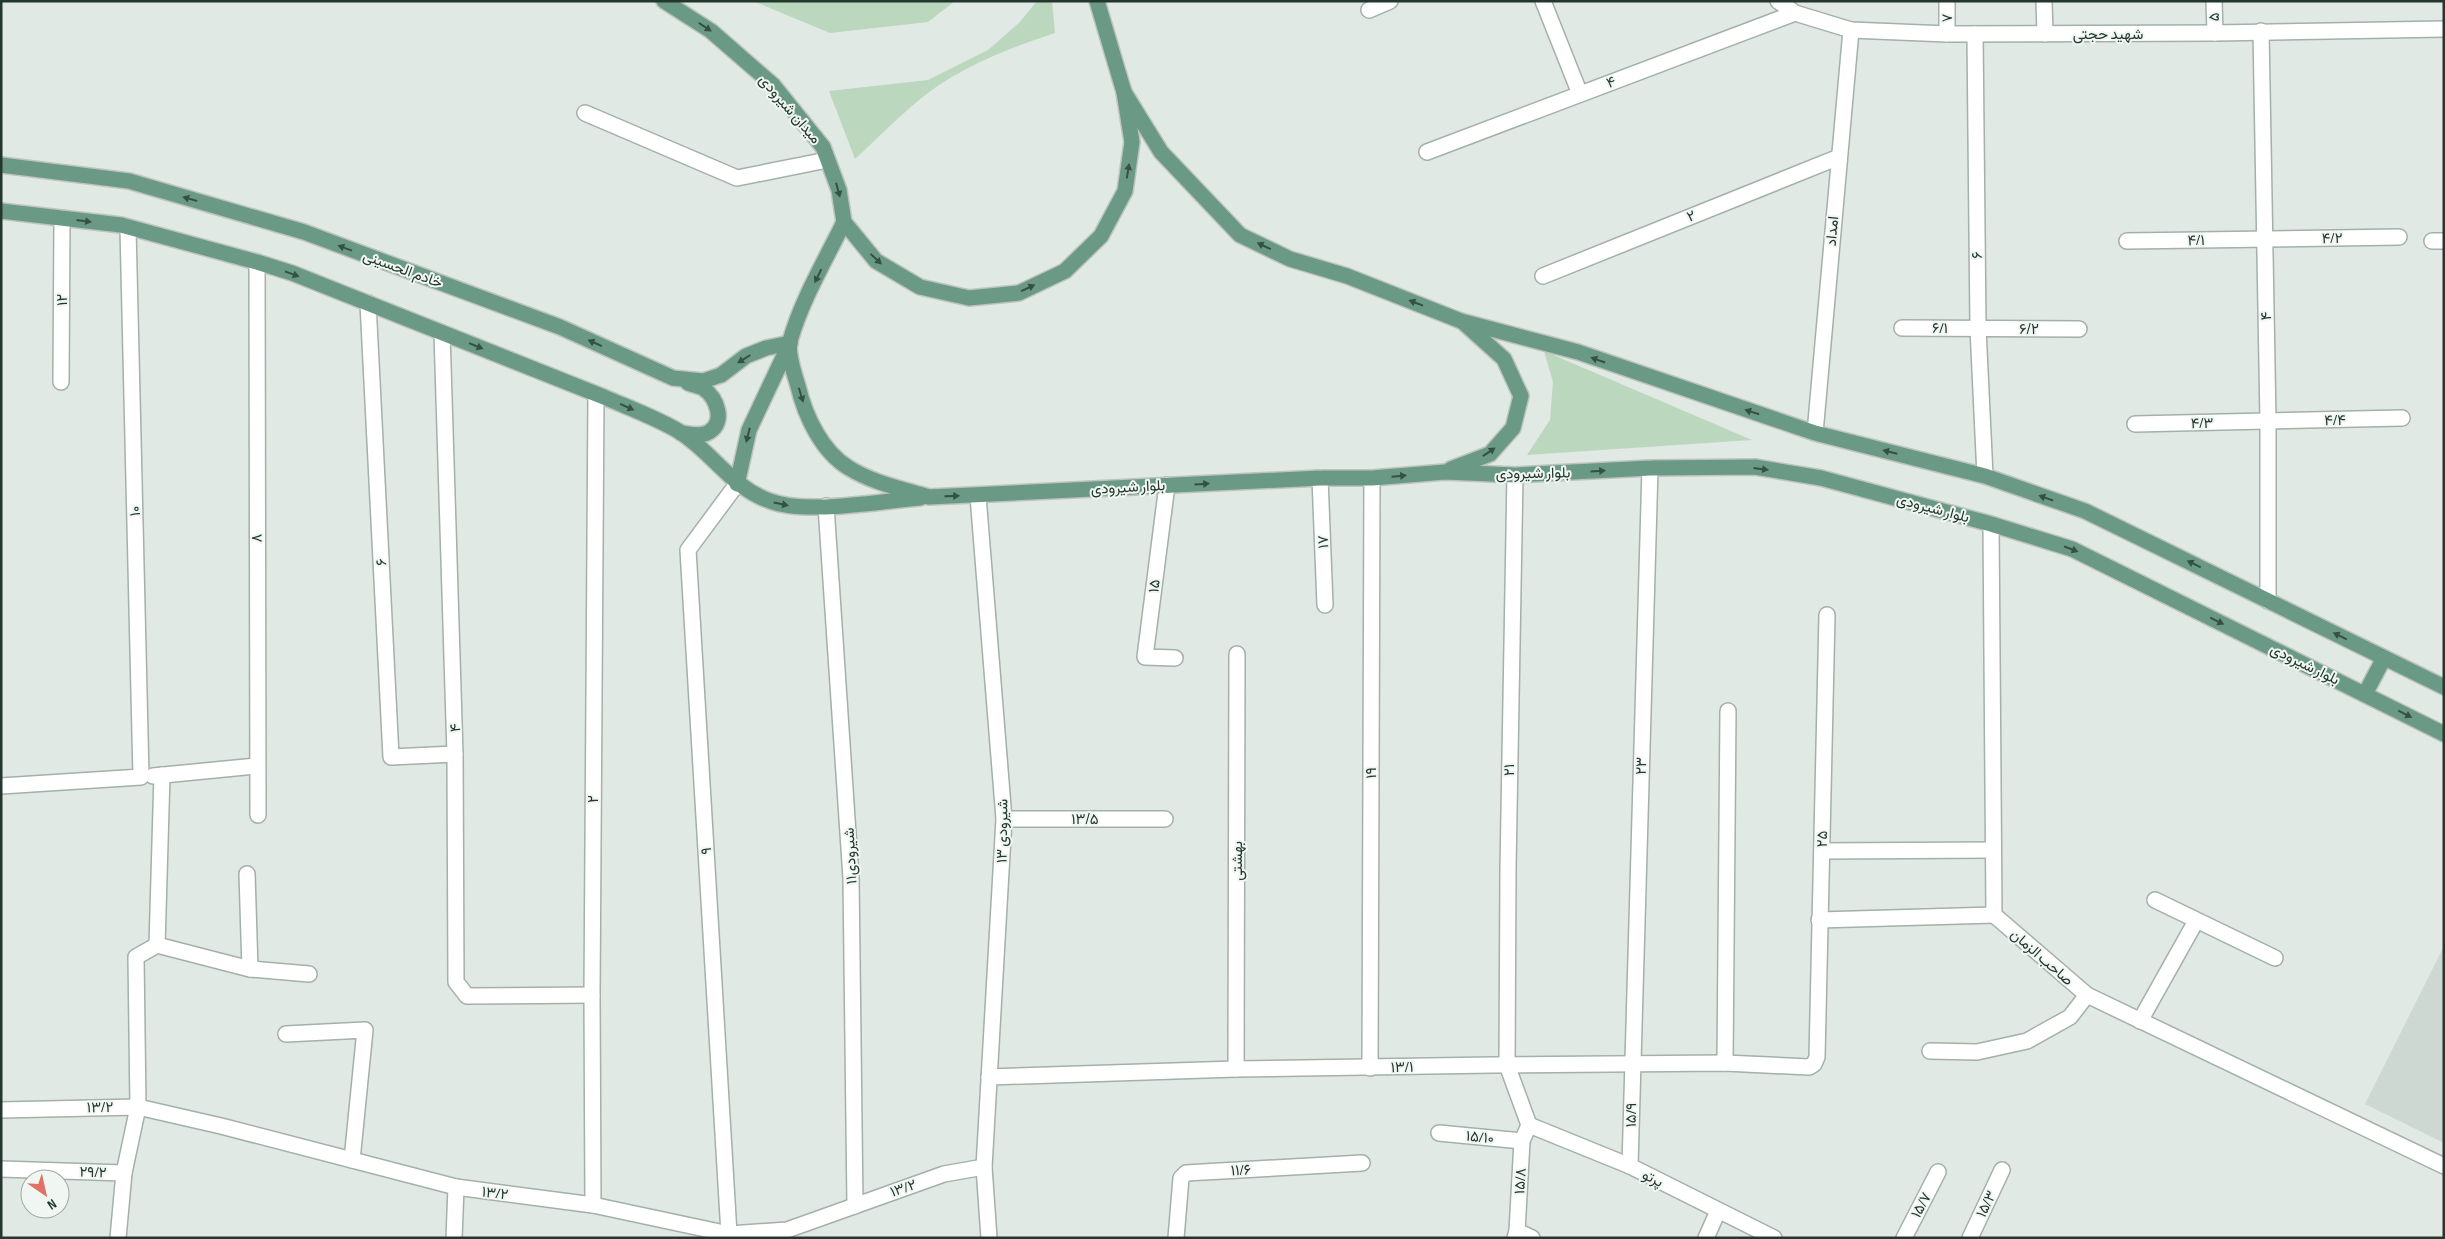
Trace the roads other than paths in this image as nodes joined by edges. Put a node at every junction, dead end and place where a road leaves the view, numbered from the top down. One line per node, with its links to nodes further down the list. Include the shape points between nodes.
1 (664, 1): 23 (main road, میدان شیرودی, one-way to 23, via 711,31 772,85 824,147)
2 (1097, 1): 18 (main road)
3 (1390, 1): 9 (street)
4 (1544, 1): 19 (street)
5 (1778, 1): 10 (street, شهید حجتی)
6 (1947, 1): 15 (street, ۷)
7 (2044, 1): 17 (street)
8 (2214, 1): 14 (street, ۵)
9 (1369, 10)
10 (1795, 13): 12 (street, شهید حجتی); 19 (street, ۴)
11 (2444, 29): 13 (street, شهید حجتی)
12 (1850, 30): 15 (street, شهید حجتی); 22 (street, امداد)
13 (2261, 31): 14 (street, شهید حجتی); 30 (street, ۴)
14 (2215, 33): 17 (street, شهید حجتی)
15 (1947, 34): 16 (street, شهید حجتی)
16 (1975, 34): 17 (street, شهید حجتی); 37 (street, ۶)
17 (2045, 34)
18 (1124, 92): 27 (main road, one-way to 18, via 876,261 920,287 969,298 1027,289 1065,271 1101,236 1125,191 1132,142); 35 (main road, one-way to 18, via 1347,276 1290,258 1240,235 1161,152)
19 (1580, 94): 21 (street, ۴)
20 (585, 113): 23 (street, via 738,178)
21 (1427, 152)
22 (1839, 157): 33 (street, ۲); 48 (street, امداد)
23 (827, 160): 27 (main road, میدان شیرودی, one-way to 27, via 839,190)
24 (1, 165): 41 (main road, خادم الحسینی, one-way to 24, via 560,327 304,232 129,181)
25 (1, 212): 26 (main road)
26 (62, 218): 28 (main road, one-way to 28); 42 (street, ۱۲)
27 (844, 222): 40 (main road, one-way to 40, via 806,298)
28 (128, 228): 32 (main road); 74 (street, ۱۰)
29 (2399, 237): 30 (street, ۴/۲)
30 (2265, 239): 31 (street, ۴/۱); 45 (street, ۴)
31 (2127, 241)
32 (257, 262): 34 (main road, one-way to 34); 72 (street, ۸)
33 (1543, 276)
34 (368, 303): 39 (main road); 71 (street, ۶, via 391,757)
35 (1461, 321): 48 (main road, one-way to 35, via 1578,352); 50 (main road, one-way to 35, via 1490,454 1514,428 1521,396 1504,359)
36 (1902, 328): 37 (street, ۶/۱)
37 (1978, 328): 38 (street, ۶/۲); 52 (street, ۶)
38 (2079, 329)
39 (442, 333): 43 (main road, one-way to 43); 71 (street, ۴)
40 (790, 343): 41 (main road, خادم الحسینی, one-way to 41, via 746,356 721,375 703,381); 55 (main road, one-way to 55, via 749,430); 58 (main road, بلوار شیرودی, one-way to 58, via 801,398 812,426 830,451 849,468)
41 (673, 378): 47 (main road, via 703,388 719,412 718,423 709,432 696,435)
42 (61, 382)
43 (596, 394): 47 (main road, one-way to 47); 90 (street, ۲)
44 (2402, 418): 45 (street, ۴/۴)
45 (2268, 421): 46 (street, ۴/۳); 61 (street, ۴)
46 (2135, 424)
47 (680, 432): 55 (main road)
48 (1815, 433): 52 (main road, one-way to 48)
49 (1650, 468): 51 (main road, بلوار شیرودی, one-way to 49); 60 (main road, بلوار شیرودی, one-way to 60, via 1756,468 1821,478); 98 (street, ۲۳)
50 (1445, 472): 51 (main road, بلوار شیرودی); 54 (main road, بلوار شیرودی, one-way to 50)
51 (1515, 475): 97 (street, ۲۱)
52 (1985, 476): 61 (main road, one-way to 52, via 2085,511)
53 (1320, 478): 54 (main road, بلوار شیرودی); 56 (main road, بلوار شیرودی, one-way to 53); 62 (street, ۱۷)
54 (1372, 478): 99 (street, ۱۹)
55 (737, 484): 59 (main road, one-way to 59, via 770,501 806,509); 121 (street, ۹, via 688,550)
56 (1167, 485): 57 (main road, بلوار شیرودی); 65 (street, ۱۵, via 1145,658)
57 (978, 496): 58 (main road, بلوار شیرودی, one-way to 57); 77 (street, شیرودی ۱۳)
58 (928, 497): 59 (main road)
59 (826, 506): 118 (street, ۱۱شیرودی, via 852,878)
60 (1991, 524): 68 (main road, بلوار شیرودی, one-way to 68, via 2072,549); 79 (street)
61 (2268, 601): 66 (main road, one-way to 61)
62 (1325, 605)
63 (1827, 614): 80 (street, ۲۵)
64 (1237, 654): 100 (street, بهشتی)
65 (1175, 658)
66 (2384, 658): 67 (main road); 68 (main road)
67 (2444, 687)
68 (2365, 694): 70 (main road, بلوار شیرودی, one-way to 70)
69 (1728, 711): 95 (street)
70 (2444, 734)
71 (455, 754): 90 (street, ۴, via 456,982 460,990 466,996)
72 (256, 766): 73 (street); 76 (street, ۸)
73 (162, 775): 74 (street); 86 (street)
74 (142, 777): 75 (street)
75 (1, 786)
76 (258, 815)
77 (1004, 819): 78 (street, ۱۳/۵); 101 (street, شیرودی ۱۳)
78 (1165, 819)
79 (1993, 850): 80 (street); 83 (street)
80 (1822, 851): 84 (street, ۲۵)
81 (247, 874): 88 (street)
82 (2155, 900): 85 (street)
83 (1994, 915): 84 (street); 91 (street, صاحب الزمان)
84 (1819, 920): 96 (street, ۲۵, via 1817,1057)
85 (2196, 921): 87 (street); 92 (street)
86 (157, 945): 88 (street); 102 (street, via 136,957)
87 (2275, 958)
88 (250, 969): 89 (street)
89 (308, 974)
90 (592, 995): 117 (street, ۲)
91 (2087, 995): 92 (street, صاحب الزمان); 94 (street, via 2070,1018 2027,1041 1978,1052)
92 (2140, 1021): 110 (street, صاحب الزمان)
93 (286, 1034): 107 (street, via 365,1030)
94 (1930, 1051)
95 (1725, 1063): 96 (street, ۱۳/۱, via 1808,1067); 98 (street, ۱۳/۱)
96 (1814, 1064)
97 (1507, 1065): 98 (street, ۱۳/۱); 99 (street, ۱۳/۱); 104 (street)
98 (1632, 1065): 109 (street, ۱۵/۹)
99 (1370, 1068): 100 (street, ۱۳/۱)
100 (1236, 1069): 101 (street, ۱۳/۱)
101 (989, 1077): 111 (street, شیرودی ۱۳)
102 (138, 1107): 103 (street, ۱۳/۲); 107 (street, ۱۳/۲); 115 (street)
103 (1, 1110)
104 (1529, 1125): 106 (street, ۱۵/۸); 109 (street, پرتو)
105 (1439, 1133): 106 (street, ۱۵/۱۰)
106 (1522, 1141): 120 (street, ۱۵/۸)
107 (352, 1160): 116 (street, ۱۳/۲)
108 (1362, 1163): 125 (street, ۱۱/۶, via 1186,1173 1181,1178)
109 (1630, 1166): 119 (street, پرتو)
110 (2444, 1166)
111 (984, 1167): 118 (street, ۱۳/۲, via 944,1174); 124 (street, شیرودی ۱۳)
112 (1, 1169): 115 (street, ۲۹/۲)
113 (2002, 1170): 130 (street, ۱۵/۳)
114 (1938, 1172): 129 (street, ۱۵/۷)
115 (124, 1173): 122 (street)
116 (456, 1188): 117 (street, ۱۳/۲); 123 (street)
117 (593, 1205): 121 (street, ۱۳/۲)
118 (855, 1206): 121 (street, ۱۳/۲, via 787,1230)
119 (1718, 1211): 127 (street); 128 (street, پرتو)
120 (1516, 1234): 126 (street)
121 (735, 1236)
122 (118, 1238)
123 (454, 1238)
124 (989, 1238)
125 (1176, 1238)
126 (1532, 1238)
127 (1706, 1238)
128 (1774, 1238)
129 (1904, 1238)
130 (1970, 1238)

